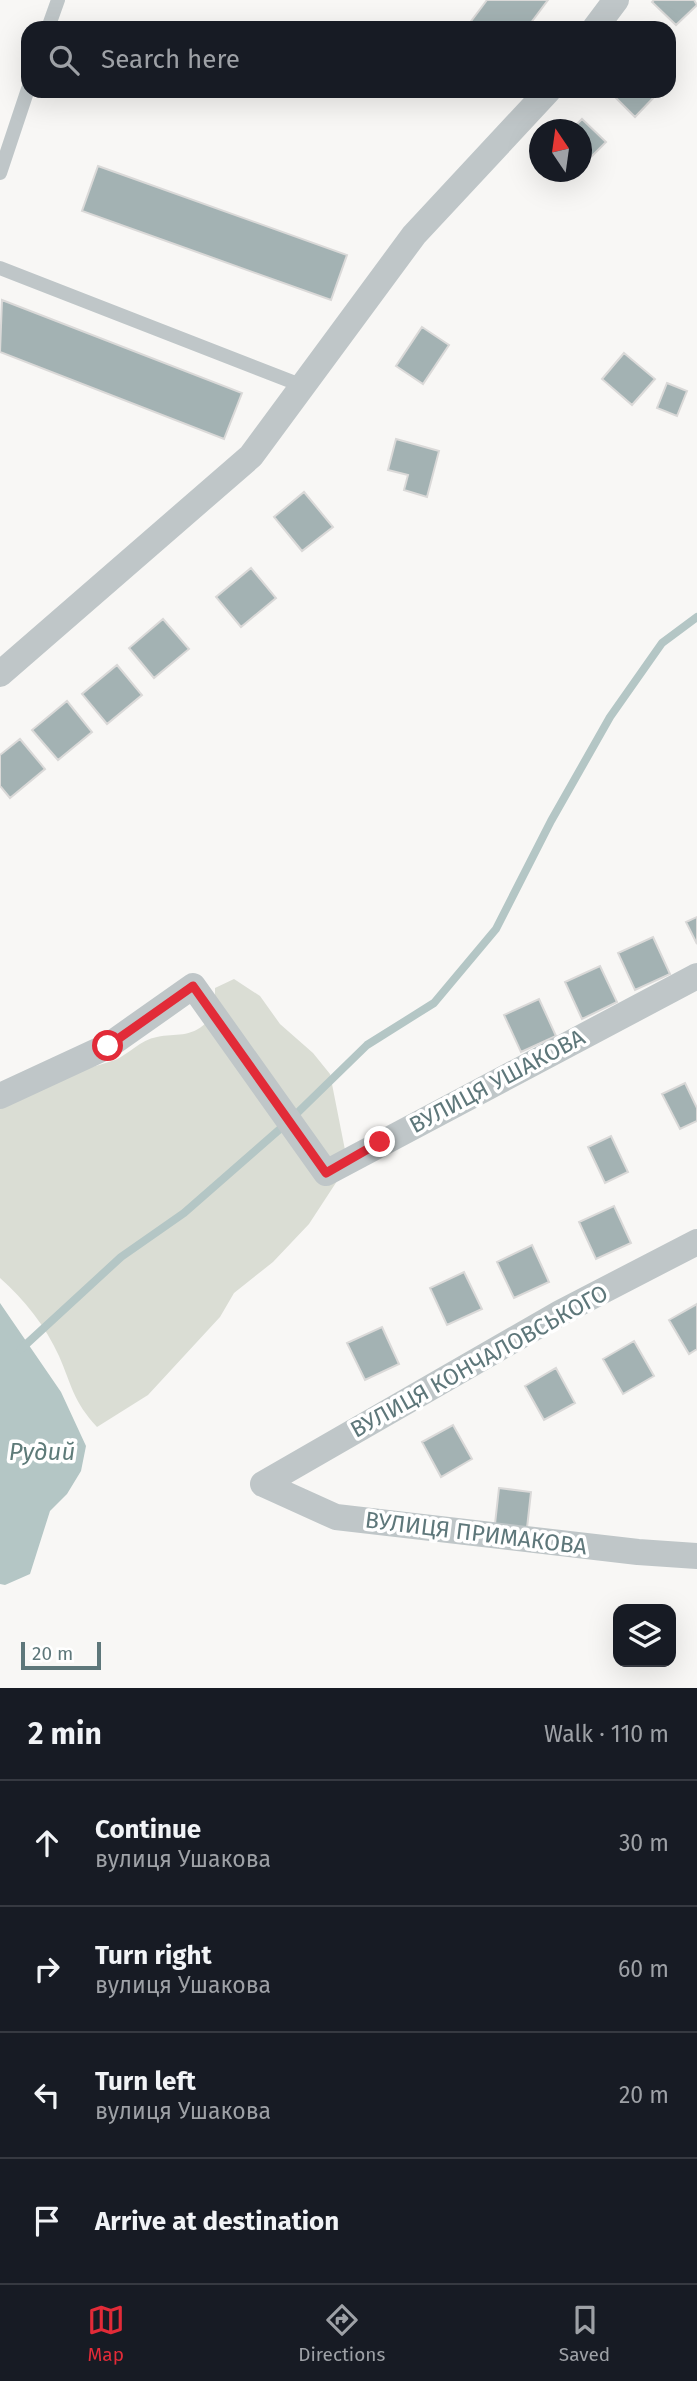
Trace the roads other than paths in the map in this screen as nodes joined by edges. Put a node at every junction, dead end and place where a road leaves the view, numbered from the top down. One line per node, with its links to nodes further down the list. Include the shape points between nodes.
1 (58, 0): 3 (lane)
2 (616, 0): 4 (street)
3 (50, 21)
4 (600, 21)
5 (25, 98): 7 (lane)
6 (541, 98): 9 (street, via 414,235)
7 (0, 173)
8 (0, 268): 9 (lane)
9 (303, 386): 10 (street, via 251,456)
10 (0, 674)
11 (697, 976): 12 (street, ВУЛИЦЯ УШАКОВА, via 326,1173 193,986 108,1046)
12 (0, 1096)
13 (697, 1242): 14 (street, ВУЛИЦЯ КОНЧАЛОВСЬКОГО, via 560,1313)
14 (262, 1484): 15 (street, ВУЛИЦЯ ПРИМАКОВА, via 336,1517)
15 (697, 1556)

